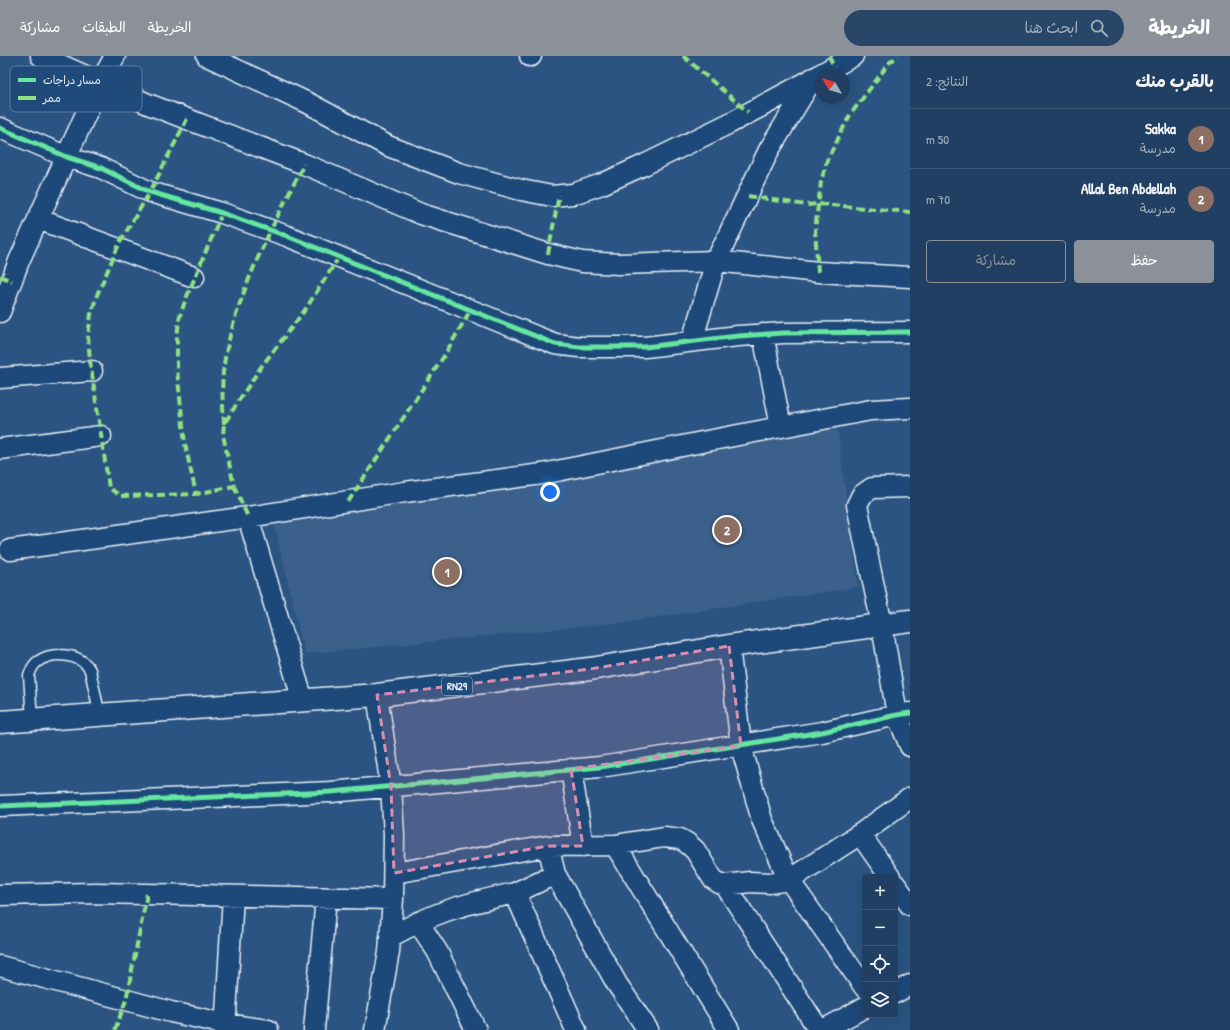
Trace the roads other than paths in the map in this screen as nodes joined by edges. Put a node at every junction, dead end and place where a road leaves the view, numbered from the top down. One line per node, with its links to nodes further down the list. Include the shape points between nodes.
1 (41, 56): 5 (street)
2 (115, 56): 6 (street)
3 (208, 56): 8 (street, via 308,103 388,146 459,173 552,196 573,194 602,184)
4 (853, 56): 7 (street)
5 (63, 66)
6 (109, 66)
7 (832, 68)
8 (814, 78)
9 (814, 82): 15 (street, via 769,150)
10 (142, 101): 15 (street, via 304,164 421,214 548,254 582,262 619,264)
11 (87, 112): 13 (street)
12 (0, 128): 13 (street)
13 (66, 157): 14 (street); 21 (street, via 101,168 150,192 222,213 287,236 555,344 618,348)
14 (38, 219): 16 (street); 18 (street)
15 (716, 261): 17 (street, via 818,272); 21 (street)
16 (194, 276)
17 (910, 277)
18 (0, 312)
19 (910, 332): 20 (street)
20 (763, 334): 21 (street); 25 (street)
21 (692, 341)
22 (92, 370): 23 (street)
23 (0, 378)
24 (910, 408): 25 (street, via 871,410)
25 (781, 427): 29 (street, via 542,474 405,492)
26 (101, 436): 27 (street)
27 (0, 449)
28 (910, 487): 32 (street, via 872,488 862,495 857,505)
29 (248, 517): 30 (street); 35 (street)
30 (10, 550)
31 (910, 621): 32 (main road, RN29)
32 (882, 625): 33 (main road, RN29); 36 (street)
33 (729, 646): 34 (main road, RN29, via 590,669); 40 (street)
34 (377, 695): 35 (main road, RN29); 43 (street)
35 (303, 701): 37 (main road, RN29)
36 (903, 714): 40 (street); 41 (street)
37 (100, 716): 38 (main road, RN29); 38 (lane, via 87,664 78,658 62,655 44,658 36,662 31,669 29,675)
38 (32, 720): 39 (main road, RN29)
39 (0, 722)
40 (741, 746): 42 (street); 53 (street, via 762,820)
41 (910, 746)
42 (571, 769): 43 (street); 49 (street)
43 (391, 787): 45 (street, via 331,792); 50 (street)
44 (910, 798): 46 (street)
45 (0, 806)
46 (860, 834): 52 (street); 53 (street)
47 (615, 845): 49 (street); 54 (street, via 664,837 680,839 695,850 713,878); 76 (street)
48 (548, 846): 49 (street); 50 (street); 51 (street)
49 (583, 846)
50 (394, 873): 60 (street)
51 (555, 874): 56 (street); 75 (street, via 617,984)
52 (888, 874)
53 (789, 880): 54 (street); 65 (street)
54 (725, 885): 77 (street)
55 (898, 888): 61 (street)
56 (515, 893): 62 (street, via 466,904); 74 (street)
57 (0, 895): 58 (street, via 95,893)
58 (233, 896): 59 (street); 69 (street)
59 (326, 898): 60 (street); 71 (street)
60 (393, 899): 63 (street)
61 (910, 905)
62 (418, 922): 63 (street); 73 (street, via 437,951)
63 (390, 937): 72 (street)
64 (0, 966): 69 (street)
65 (862, 984)
66 (910, 986): 67 (street)
67 (898, 991)
68 (862, 1009): 78 (street)
69 (225, 1027): 70 (street)
70 (268, 1030)
71 (314, 1030)
72 (375, 1030)
73 (476, 1030)
74 (576, 1030)
75 (648, 1030)
76 (728, 1030)
77 (819, 1030)
78 (823, 1030)

